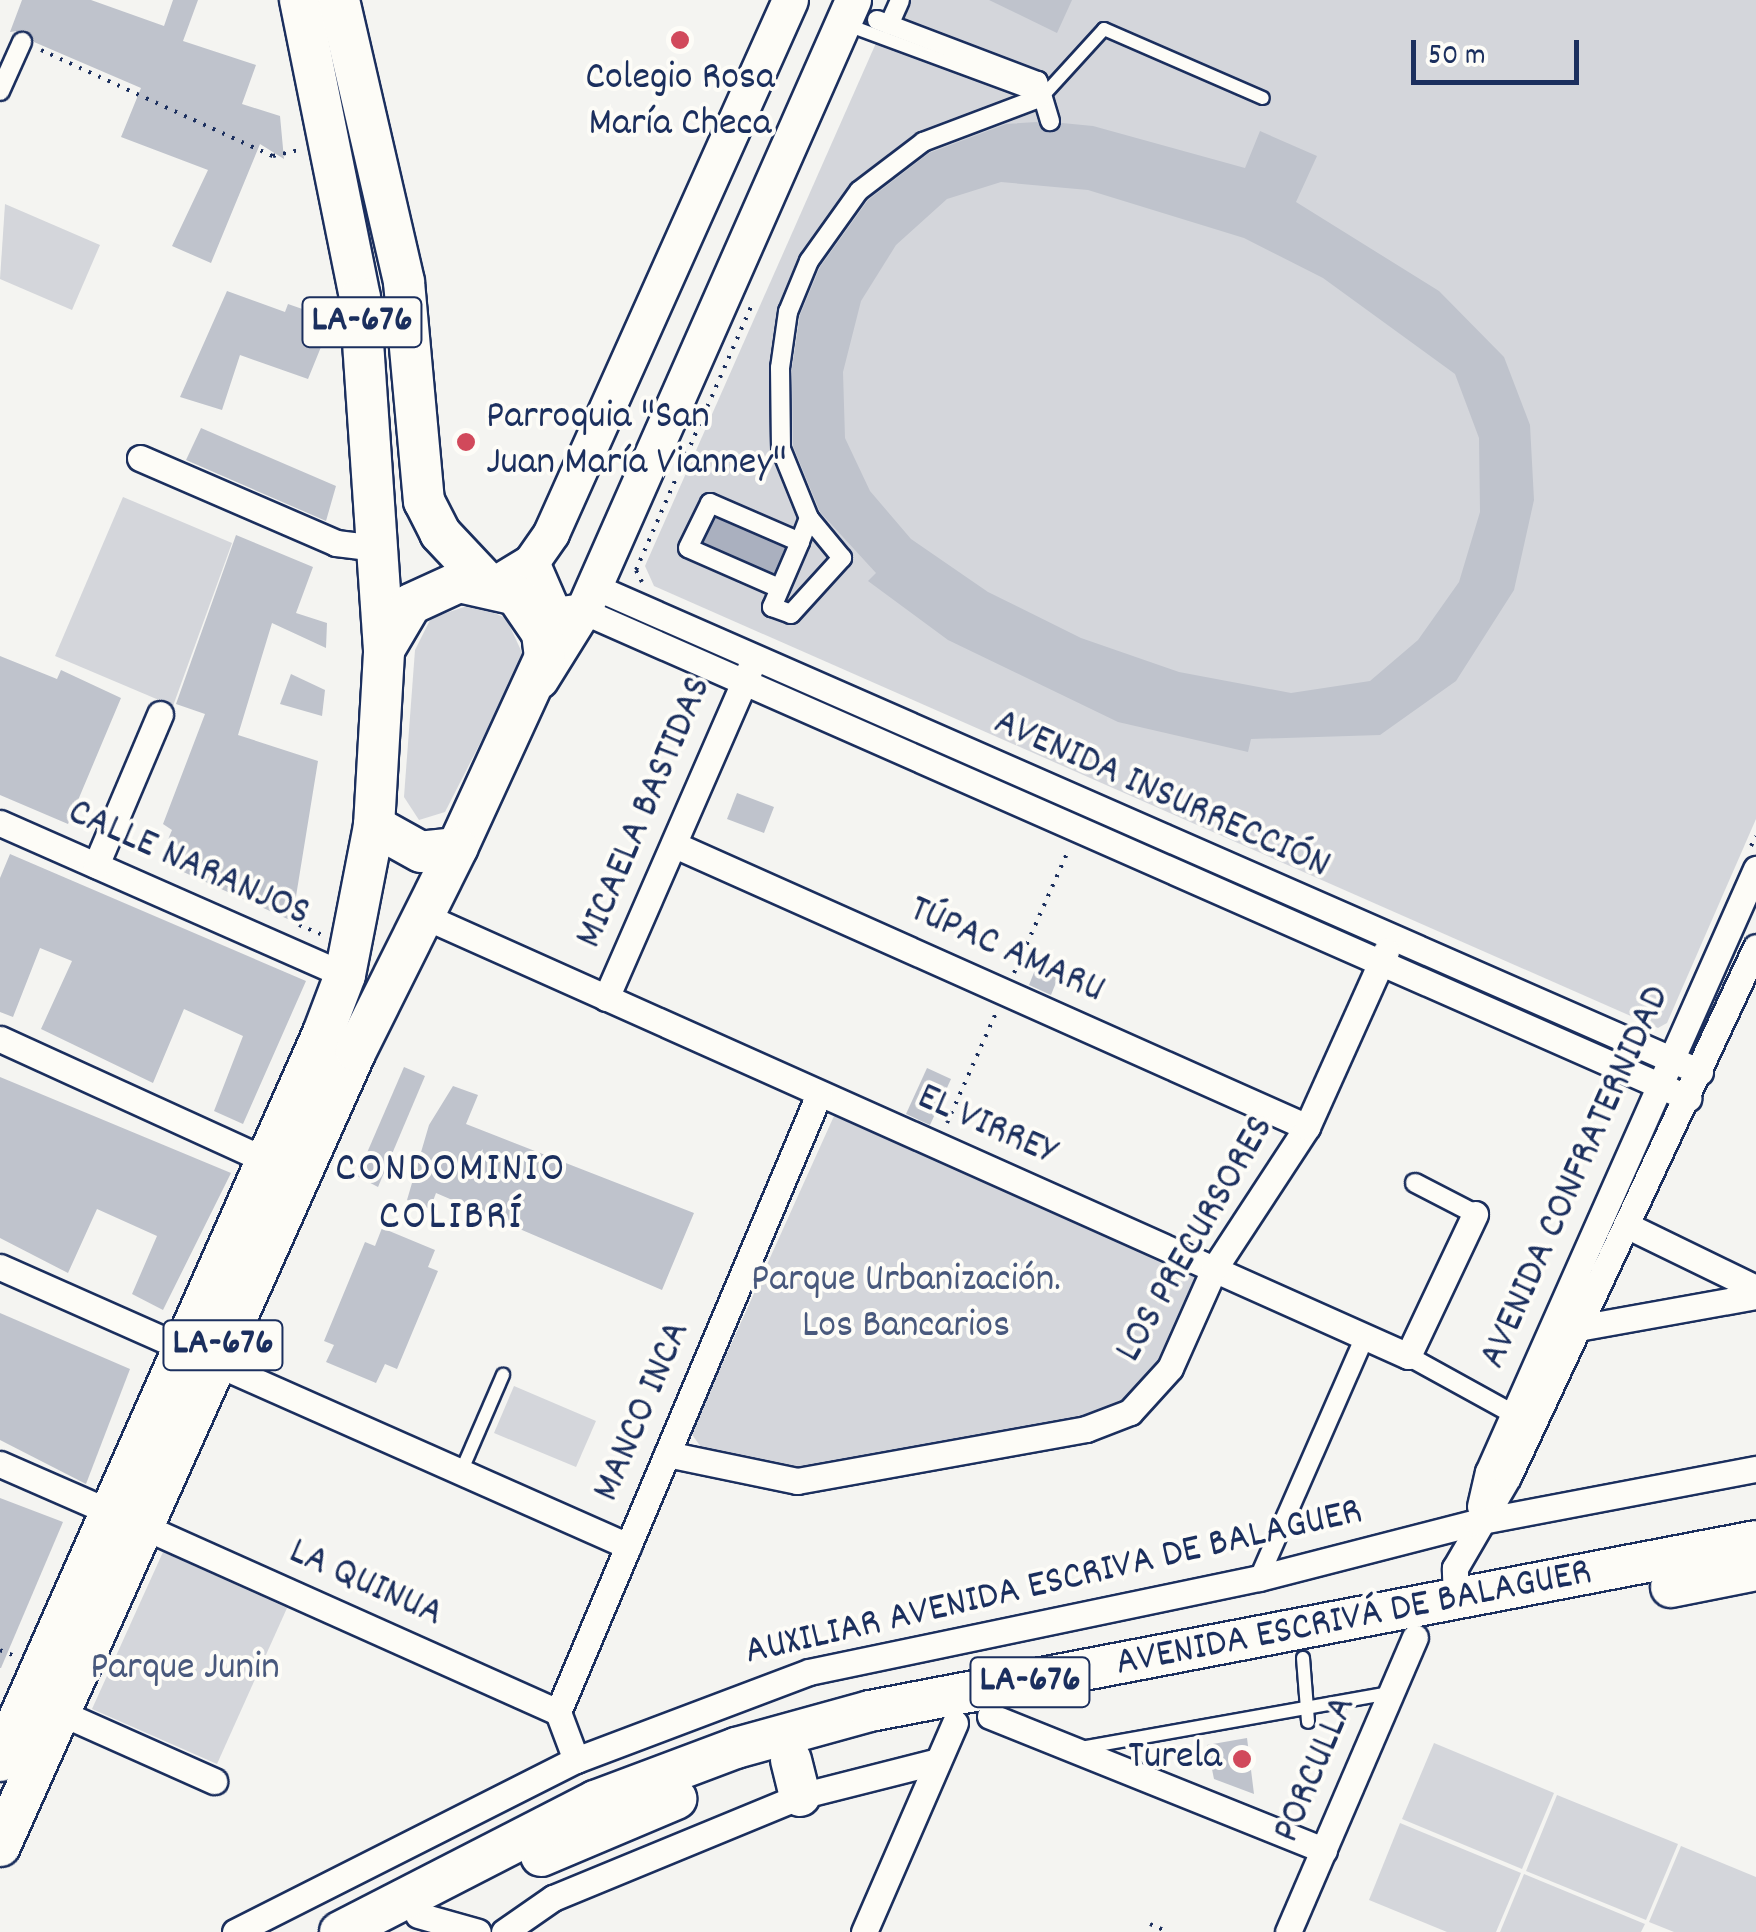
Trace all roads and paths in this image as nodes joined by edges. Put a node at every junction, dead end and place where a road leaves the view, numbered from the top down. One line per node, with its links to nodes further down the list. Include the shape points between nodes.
1 (300, 0): 15 (main road, LA-676, via 360,298)
2 (339, 0): 18 (main road, LA-676, via 404,282 424,501 440,533)
3 (790, 0): 16 (main road, via 551,533)
4 (900, 0): 5 (street)
5 (865, 17): 8 (lane); 8 (street, via 1038,81); 21 (main road)
6 (22, 42): 7 (street); 11 (path, via 273,156)
7 (0, 91)
8 (1042, 97): 9 (lane, via 1104,29); 10 (street); 13 (street, via 923,142 859,192 809,261 788,312 780,368 781,448)
9 (1263, 98)
10 (1050, 121)
11 (285, 153)
12 (140, 458): 15 (street, via 336,543)
13 (810, 518): 14 (street); 20 (street, via 842,558 791,614 772,606)
14 (800, 542): 20 (street); 20 (street, via 710,503 688,548)
15 (377, 548): 22 (main road, LA-676)
16 (531, 562): 18 (main road); 21 (main road, via 554,615)
17 (636, 570): 19 (path)
18 (490, 584): 22 (main road, LA-676, via 446,586 411,604); 24 (main road, LA-676, via 516,595 542,633)
19 (645, 588)
20 (779, 588)
21 (588, 598): 23 (street, AVENIDA INSURRECCIÓN); 24 (main road)
22 (384, 650): 27 (main road, LA-676)
23 (750, 669): 29 (street, MICAELA BASTIDAS); 34 (street, AVENIDA INSURRECCIÓN); 36 (street, AVENIDA INSURRECCIÓN)
24 (540, 680): 30 (main road, LA-676)
25 (160, 714): 32 (street)
26 (0, 823): 32 (street, CALLE NARANJOS)
27 (374, 826): 30 (main road, via 404,848); 37 (main road, LA-676)
28 (1756, 836): 31 (path)
29 (674, 846): 38 (street, MICAELA BASTIDAS); 45 (street, TÚPAC AMARU)
30 (458, 848): 33 (main road, LA-676)
31 (1752, 861): 40 (street, AVENIDA CONFRATERNIDAD)
32 (96, 865): 37 (street, CALLE NARANJOS)
33 (424, 916): 38 (street, EL VIRREY); 55 (main road, LA-676)
34 (1391, 939): 36 (street, LOS PRECURSORES); 40 (street, AVENIDA INSURRECCIÓN)
35 (1755, 951): 41 (street, AVENIDA CONFRATERNIDAD)
36 (1382, 964): 42 (street, AVENIDA INSURRECCIÓN); 45 (street, LOS PRECURSORES)
37 (345, 976): 46 (main road, LA-676)
38 (606, 998): 43 (street, EL VIRREY)
39 (0, 1039): 46 (street)
40 (1671, 1060): 41 (street, AVENIDA INSURRECCIÓN); 42 (street, AVENIDA CONFRATERNIDAD)
41 (1700, 1072): 44 (street, AVENIDA CONFRATERNIDAD)
42 (1660, 1086): 44 (street, AVENIDA INSURRECCIÓN); 58 (street, AVENIDA CONFRATERNIDAD)
43 (819, 1094): 51 (street, EL VIRREY); 59 (street, MANCO INCA)
44 (1688, 1098): 49 (street, AVENIDA CONFRATERNIDAD)
45 (1307, 1128): 51 (street, LOS PRECURSORES)
46 (268, 1161): 55 (main road, LA-676)
47 (1415, 1183): 48 (street)
48 (1475, 1214): 56 (street)
49 (1626, 1225): 52 (street); 53 (street, AVENIDA CONFRATERNIDAD)
50 (0, 1267): 55 (street)
51 (1214, 1270): 54 (street, EL VIRREY); 59 (street, LOS PRECURSORES, via 1170,1368 1130,1412 1110,1422 797,1481)
52 (1756, 1292): 53 (street)
53 (1578, 1328): 64 (street, AVENIDA CONFRATERNIDAD, via 1508,1477)
54 (1365, 1337): 56 (street, EL VIRREY); 68 (street)
55 (199, 1356): 62 (street); 63 (main road, LA-676)
56 (1408, 1356): 58 (street, EL VIRREY)
57 (503, 1375): 62 (lane)
58 (1513, 1414): 64 (street, AVENIDA CONFRATERNIDAD)
59 (667, 1454): 66 (street, MANCO INCA)
60 (0, 1464): 63 (street, LA QUINUA)
61 (1756, 1468): 64 (street, AUXILIAR AVENIDA ESCRIVA DE BALAGUER)
62 (461, 1472): 66 (street)
63 (127, 1520): 73 (main road, LA-676); 74 (street, LA QUINUA); 78 (main road, LA-676)
64 (1477, 1522): 68 (street, AUXILIAR AVENIDA ESCRIVA DE BALAGUER); 69 (street, AVENIDA CONFRATERNIDAD, via 1456,1568)
65 (1756, 1542): 69 (main road, AVENIDA ESCRIVÁ DE BALAGUER / LA-676)
66 (628, 1546): 74 (street, MANCO INCA)
67 (1756, 1570): 70 (main road, AVENIDA ESCRIVÁ DE BALAGUER / LA-676)
68 (1259, 1578): 79 (street, AUXILIAR AVENIDA ESCRIVA DE BALAGUER, via 809,1672)
69 (1456, 1602): 85 (main road, AVENIDA ESCRIVÁ DE BALAGUER / LA-676, via 870,1712 736,1748 595,1801)
70 (1415, 1636): 71 (main road, AVENIDA ESCRIVÁ DE BALAGUER / LA-676); 72 (street, PORCULLA)
71 (1302, 1658): 75 (lane); 76 (main road, AVENIDA ESCRIVÁ DE BALAGUER / LA-676)
72 (1391, 1693): 75 (lane); 84 (street, PORCULLA)
73 (60, 1712): 82 (street); 83 (main road, LA-676)
74 (558, 1712): 79 (street)
75 (1308, 1716): 77 (lane)
76 (972, 1719): 77 (street); 80 (street); 81 (main road, AVENIDA ESCRIVÁ DE BALAGUER / LA-676)
77 (1074, 1750): 84 (street)
78 (0, 1760)
79 (576, 1760): 87 (street, AUXILIAR AVENIDA ESCRIVA DE BALAGUER)
80 (938, 1761): 81 (street); 91 (street)
81 (795, 1778): 85 (main road, AVENIDA ESCRIVÁ DE BALAGUER / LA-676, via 636,1814); 90 (street, via 554,1898)
82 (214, 1782)
83 (0, 1846)
84 (1324, 1850): 93 (street, PORCULLA)
85 (406, 1918): 88 (main road, AVENIDA ESCRIVÁ DE BALAGUER / LA-676); 89 (street)
86 (1150, 1924): 92 (path)
87 (234, 1932)
88 (340, 1932)
89 (478, 1932)
90 (504, 1932)
91 (864, 1932)
92 (1168, 1932)
93 (1288, 1932)

